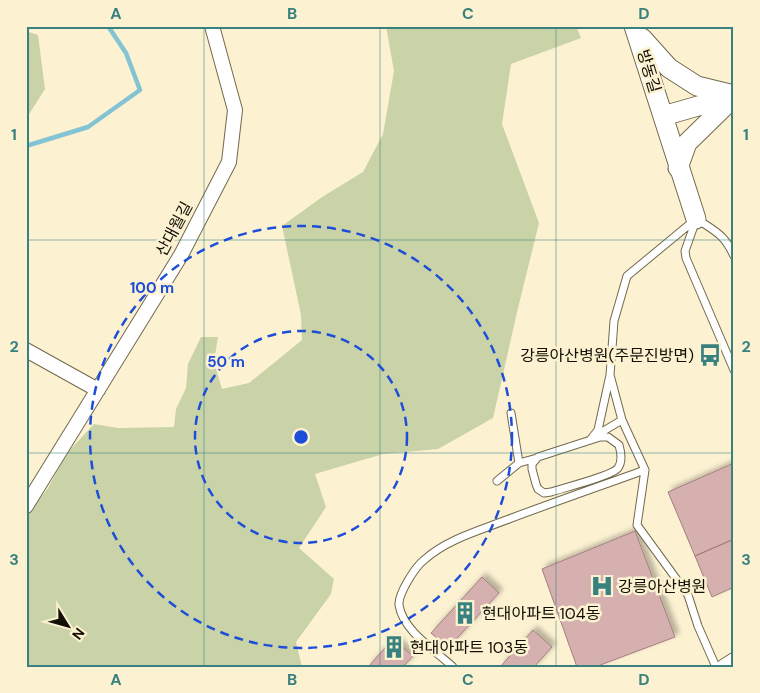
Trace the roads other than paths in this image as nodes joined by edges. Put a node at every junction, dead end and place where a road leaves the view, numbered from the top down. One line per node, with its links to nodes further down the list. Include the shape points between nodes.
1 (212, 26): 11 (street, 산대월길, via 235,110 229,162 181,255)
2 (636, 29): 3 (street, via 669,68 697,86); 4 (street, 방동길)
3 (734, 96): 4 (street); 5 (street, via 687,143)
4 (663, 116): 5 (street, 방동길)
5 (678, 168): 6 (street, 방동길)
6 (696, 219): 7 (lane, via 726,239); 9 (lane, via 685,251 686,258); 10 (lane, via 627,276 614,321)
7 (734, 256)
8 (26, 350): 11 (street)
9 (734, 370)
10 (610, 374): 13 (lane); 14 (lane, via 598,430)
11 (98, 390): 22 (street, 산대월길)
12 (511, 413): 16 (lane)
13 (622, 420): 14 (lane); 17 (lane)
14 (591, 438): 15 (lane); 20 (lane, via 608,437 619,445 621,458 618,468)
15 (538, 458): 16 (lane); 19 (lane, via 532,464)
16 (519, 464): 18 (lane)
17 (645, 470): 21 (lane); 25 (lane, via 638,525 688,595)
18 (497, 481)
19 (538, 490): 20 (lane); 21 (lane)
20 (550, 492): 21 (lane, via 554,500)
21 (550, 504): 24 (lane, via 449,544 424,560 409,579 399,604 404,620)
22 (26, 506)
23 (734, 660): 26 (street)
24 (453, 667)
25 (716, 667)
26 (723, 667)

